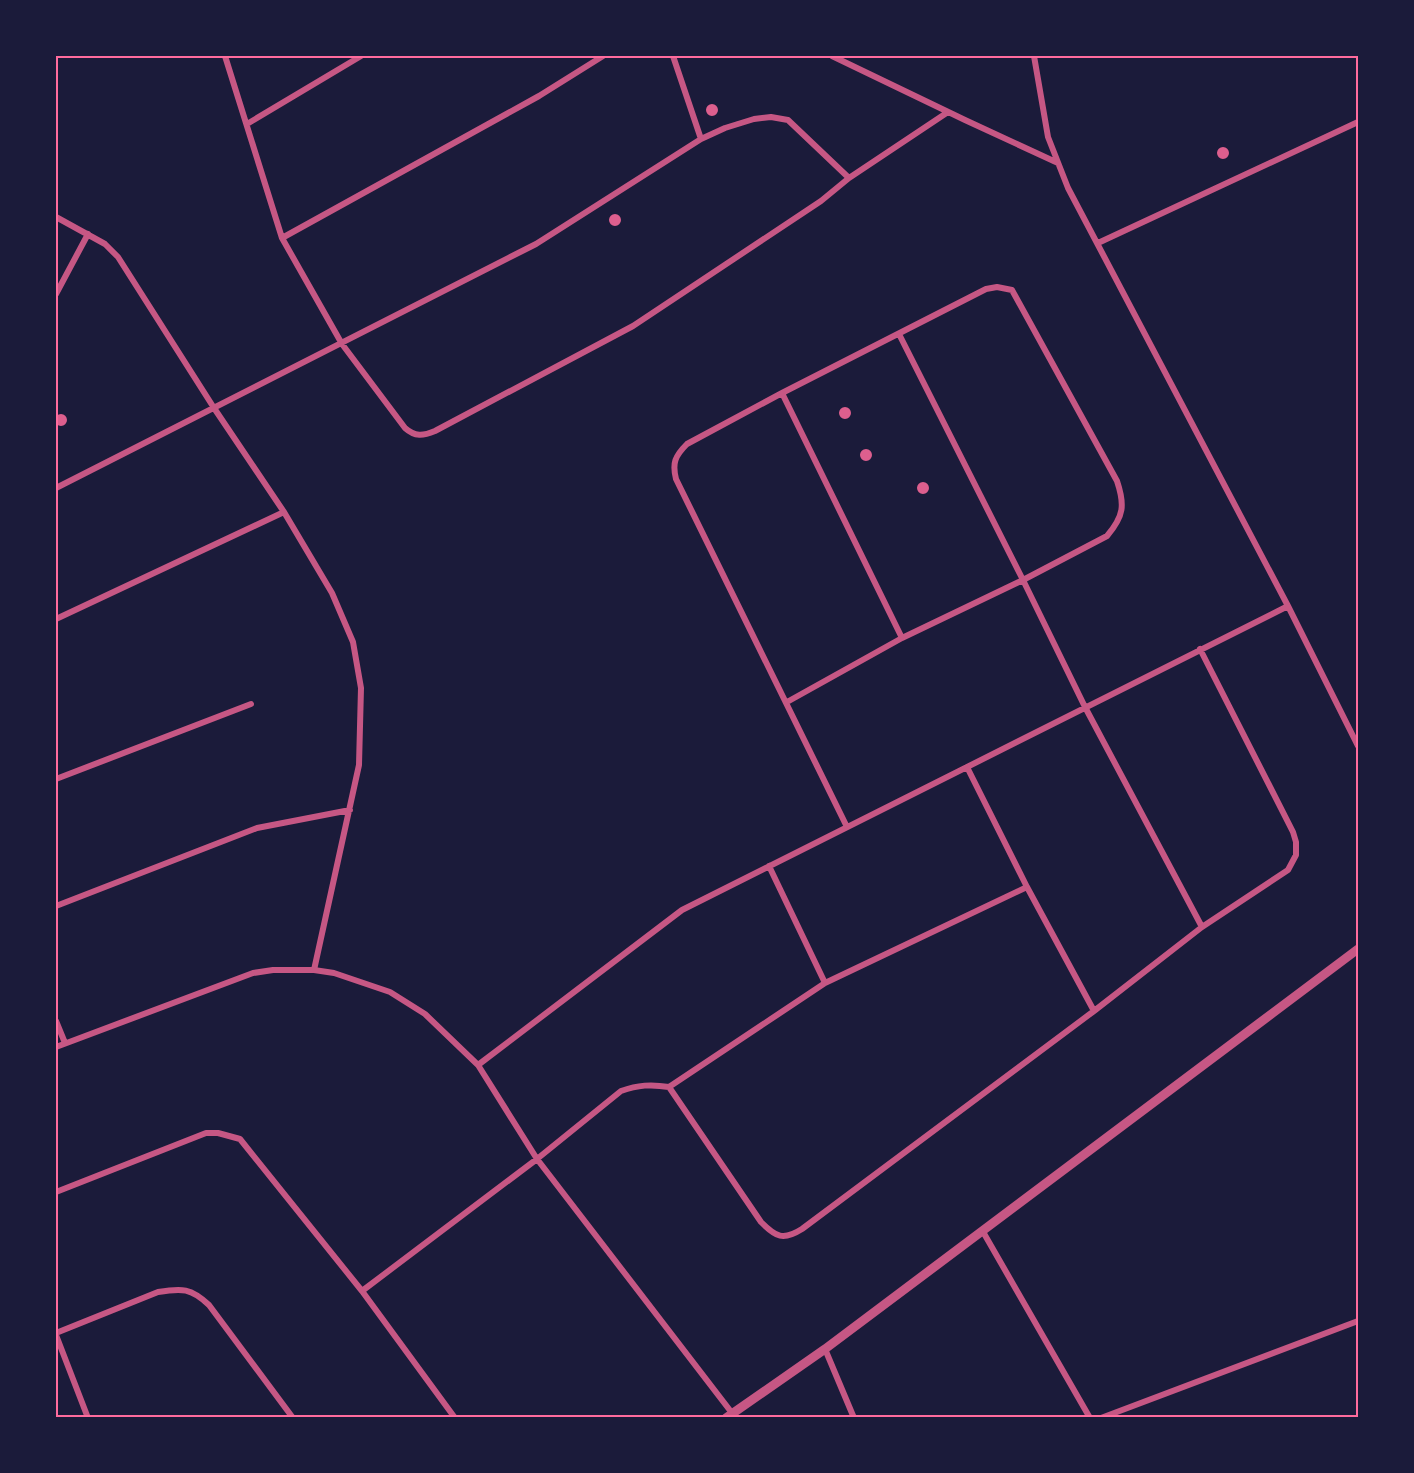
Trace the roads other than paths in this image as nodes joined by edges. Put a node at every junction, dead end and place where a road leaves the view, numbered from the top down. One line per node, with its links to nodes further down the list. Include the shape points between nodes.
1 (225, 56): 9 (street)
2 (362, 56): 9 (street)
3 (603, 56): 15 (street, via 539,96)
4 (673, 56): 10 (street)
5 (832, 56): 7 (street)
6 (1034, 56): 11 (street, via 1048,137)
7 (948, 112): 11 (street); 12 (street)
8 (1359, 122): 16 (street)
9 (247, 124): 15 (street)
10 (701, 139): 12 (street, via 754,119 788,120); 19 (street, via 536,244)
11 (1058, 163): 16 (street)
12 (849, 178): 19 (street, via 633,326 426,434 412,434 405,428)
13 (56, 217): 14 (street)
14 (88, 234): 17 (street); 21 (street, via 118,257)
15 (282, 238): 19 (street)
16 (1098, 243): 25 (street)
17 (56, 294)
18 (899, 334): 20 (street); 24 (street); 24 (street, via 986,289 1012,290 1117,482 1123,499 1121,515 1107,536)
19 (342, 344): 21 (street)
20 (782, 393): 27 (street); 29 (street, via 687,444 674,461 676,479)
21 (214, 408): 22 (street); 23 (street)
22 (56, 488)
23 (284, 512): 26 (street); 35 (street, via 332,593 357,658 361,688 360,765)
24 (1023, 580): 27 (street); 31 (street)
25 (1288, 606): 28 (street); 32 (street)
26 (56, 619)
27 (902, 638): 29 (street)
28 (1200, 650): 31 (street); 40 (street, via 1296,842 1296,855 1288,870)
29 (787, 702): 36 (street)
30 (251, 704): 34 (street)
31 (1085, 707): 33 (street); 40 (street)
32 (1359, 746)
33 (967, 766): 36 (street); 38 (street)
34 (56, 779)
35 (350, 810): 39 (street, via 257,828); 42 (street)
36 (847, 827): 37 (street)
37 (769, 866): 43 (street); 48 (street, via 661,925)
38 (1027, 887): 43 (street); 44 (street)
39 (56, 906)
40 (1202, 927): 44 (street)
41 (1359, 949): 52 (street)
42 (314, 970): 46 (street, via 253,973); 48 (street, via 390,992 424,1014)
43 (825, 983): 49 (street)
44 (1095, 1011): 49 (street, via 802,1229 784,1237 761,1222)
45 (56, 1021): 46 (street)
46 (65, 1043): 47 (street)
47 (56, 1047)
48 (478, 1065): 50 (street)
49 (669, 1087): 50 (street, via 637,1085 621,1091)
50 (537, 1159): 53 (street); 57 (street)
51 (56, 1192): 53 (street, via 206,1133 240,1139)
52 (982, 1230): 56 (street); 62 (street)
53 (362, 1291): 60 (street)
54 (1359, 1321): 63 (street)
55 (56, 1334): 58 (street); 59 (street, via 158,1292 190,1291 209,1305)
56 (825, 1349): 57 (street); 61 (street)
57 (729, 1415)
58 (88, 1418)
59 (293, 1418)
60 (456, 1418)
61 (854, 1418)
62 (1090, 1418)
63 (1101, 1418)

